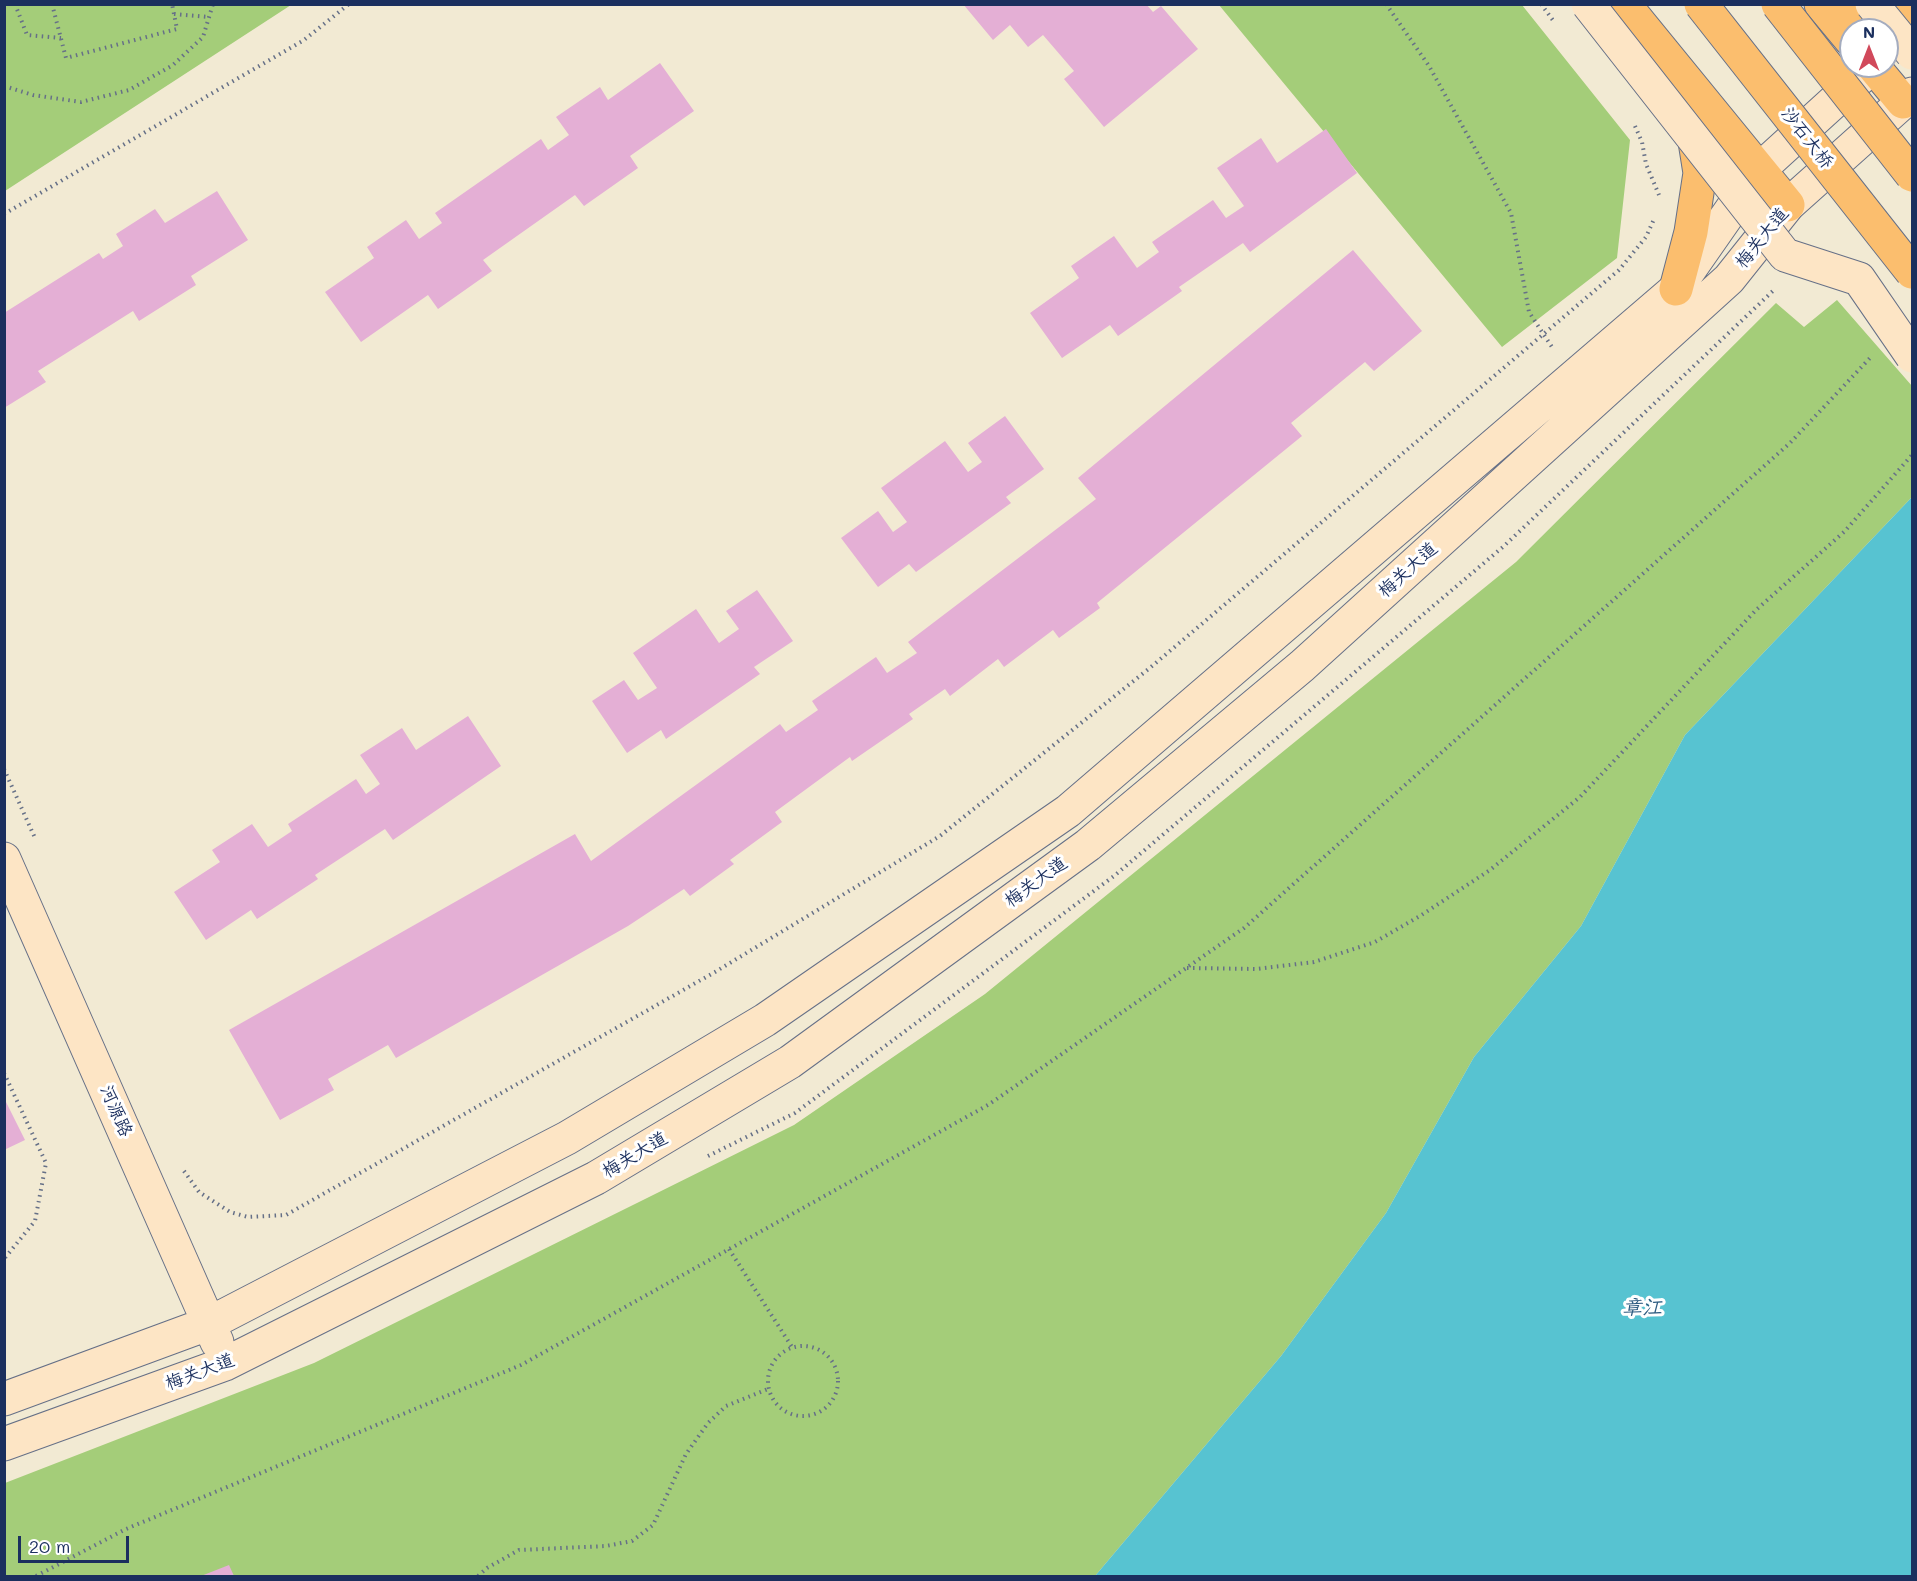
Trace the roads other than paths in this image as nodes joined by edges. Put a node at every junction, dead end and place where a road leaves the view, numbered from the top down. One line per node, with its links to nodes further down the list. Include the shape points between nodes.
1 (1588, 4): 22 (main road, bridge, via 1785,255 1859,279)
2 (1624, 4): 13 (main road)
3 (1701, 4): 20 (main road, 沙石大桥, bridge)
4 (1778, 4): 18 (main road, bridge)
5 (1821, 4): 9 (main road)
6 (1834, 4): 8 (main road, via 1875,15)
7 (1872, 4): 12 (main road, bridge)
8 (1912, 12)
9 (1839, 26)
10 (1912, 30): 11 (main road)
11 (1899, 42)
12 (1912, 53)
13 (1667, 61): 17 (main road); 21 (main road, via 1698,142 1700,173 1691,232)
14 (1860, 78): 17 (main road, 梅关大道)
15 (1886, 78): 16 (main road)
16 (1908, 98): 19 (main road, 梅关大道)
17 (1759, 170): 19 (main road); 21 (main road, 梅关大道)
18 (1912, 175)
19 (1788, 205): 25 (main road, 梅关大道, via 1730,279 1302,666 1088,845 780,1068 596,1178)
20 (1912, 272)
21 (1676, 289): 24 (main road, 梅关大道, via 1068,811 765,1020 567,1138)
22 (1912, 356)
23 (4, 859): 24 (main road, 河源路)
24 (210, 1323): 25 (main road, 河源路); 26 (main road, 梅关大道)
25 (225, 1364): 27 (main road, 梅关大道)
26 (4, 1399)
27 (4, 1444)

